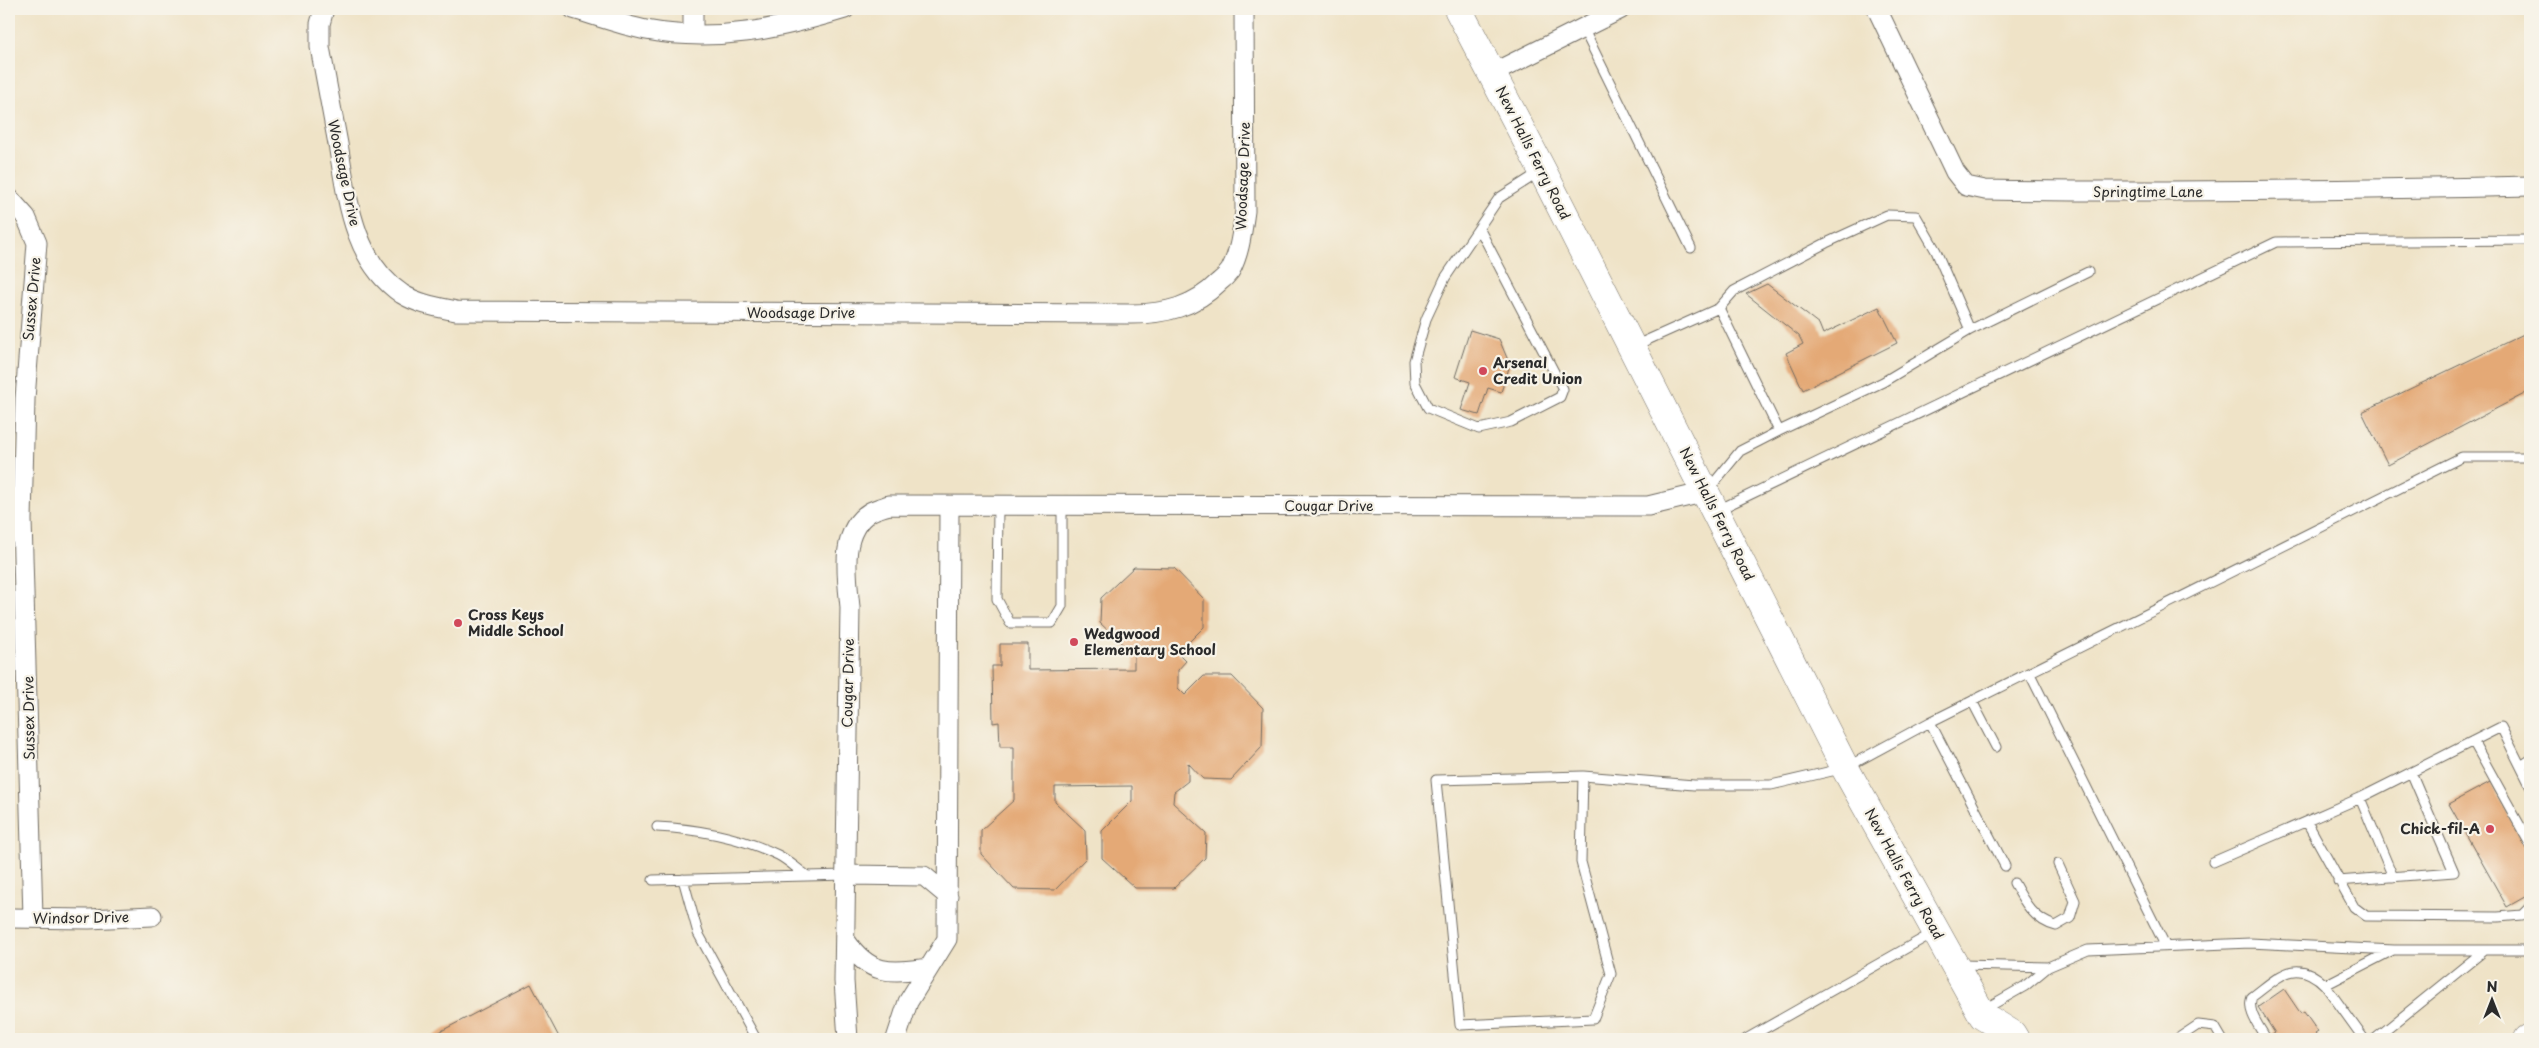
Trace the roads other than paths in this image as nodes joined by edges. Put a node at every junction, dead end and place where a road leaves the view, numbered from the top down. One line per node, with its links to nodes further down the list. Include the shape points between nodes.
1 (324, 9): 5 (street, Woodsage Drive, via 320,47 348,204 358,235 382,277 402,294 424,304 456,311 1131,314 1158,314 1180,308 1207,294 1229,272 1241,241 1245,211)
2 (573, 9): 10 (street, via 647,30)
3 (693, 9): 10 (street)
4 (845, 9): 10 (street, via 765,31)
5 (1244, 9)
6 (1458, 9): 11 (main road, New Halls Ferry Road)
7 (1621, 9): 9 (street)
8 (1877, 9): 13 (street, Springtime Lane, via 1954,172 1966,186 1985,190 2139,192)
9 (1583, 28): 11 (street); 17 (lane)
10 (693, 34)
11 (1492, 74): 12 (main road, New Halls Ferry Road)
12 (1542, 170): 15 (lane, via 1499,198); 21 (main road, New Halls Ferry Road)
13 (2530, 186)
14 (9, 198): 57 (street, Sussex Drive, via 26,217 37,243 25,398 22,520)
15 (1478, 228): 15 (lane, via 1445,278 1426,319 1414,361 1415,383 1428,408 1479,429 1511,422 1560,397 1563,389)
16 (2530, 240): 24 (lane, via 2276,242)
17 (1691, 248)
18 (2088, 272): 20 (lane)
19 (1719, 308): 20 (lane, via 1734,291 1826,243 1887,215 1916,216 1936,251); 21 (lane); 22 (lane)
20 (1970, 330): 22 (lane, via 1883,382)
21 (1632, 346): 24 (main road, New Halls Ferry Road)
22 (1779, 431): 24 (lane, via 1740,451)
23 (2530, 458): 28 (lane, via 2462,457)
24 (1711, 502): 27 (street, Cougar Drive, via 1648,506); 35 (main road, New Halls Ferry Road)
25 (949, 506): 26 (street, Cougar Drive); 46 (street, Cougar Drive, via 889,505 871,512 857,524 847,550 850,607); 53 (street)
26 (998, 506): 27 (street, Cougar Drive); 27 (lane, via 997,599 1010,623 1052,624 1062,606)
27 (1062, 506)
28 (2030, 674): 29 (lane); 60 (lane)
29 (1972, 701): 30 (lane); 32 (lane)
30 (1930, 722): 35 (lane); 45 (lane)
31 (2473, 741): 34 (lane, via 2501,727); 36 (lane); 42 (lane)
32 (1996, 746)
33 (2530, 760): 34 (lane)
34 (2521, 766): 38 (lane)
35 (1845, 768): 37 (lane, via 1771,785 1694,785); 58 (main road, New Halls Ferry Road)
36 (2411, 772): 39 (lane); 48 (lane, via 2454,872)
37 (1583, 776): 37 (lane, via 1436,780 1460,1025 1593,1019 1611,974 1581,862)
38 (2530, 785)
39 (2360, 798): 40 (lane); 48 (lane)
40 (2307, 822): 43 (lane); 51 (lane)
41 (657, 827): 47 (lane, via 685,828 727,836 779,856)
42 (2530, 844)
43 (2212, 862)
44 (2058, 864): 52 (lane, via 2075,902 2070,918 2056,926 2042,922 2022,900)
45 (2005, 866)
46 (847, 875): 47 (lane); 53 (street, via 924,876); 59 (street, Cougar Drive)
47 (807, 876): 49 (lane)
48 (2393, 877): 51 (lane)
49 (683, 879): 50 (lane); 69 (lane, via 698,933)
50 (653, 880)
51 (2338, 881): 54 (lane, via 2354,907 2366,916 2498,917 2522,915)
52 (2014, 883)
53 (948, 896): 65 (street, via 947,939)
54 (2530, 908)
55 (152, 916): 57 (street, Windsor Drive)
56 (9, 918): 57 (street, Windsor Drive)
57 (33, 918)
58 (1936, 932): 64 (main road, New Halls Ferry Road); 72 (lane)
59 (846, 941): 65 (street, via 858,959 871,966 907,971); 70 (street, Cougar Drive, via 844,989)
60 (2165, 945): 61 (lane, via 2250,943); 66 (lane, via 2088,950)
61 (2394, 950): 62 (lane); 67 (lane)
62 (2485, 950): 63 (lane); 78 (lane)
63 (2530, 950)
64 (1954, 964): 66 (lane); 68 (main road, New Halls Ferry Road)
65 (929, 968): 71 (street, via 908,1002)
66 (2048, 968): 68 (lane)
67 (2326, 985): 76 (lane, via 2314,973 2300,970 2286,973 2252,997 2251,1011); 77 (lane)
68 (1980, 1022): 73 (main road, New Halls Ferry Road, via 2012,1034)
69 (756, 1039)
70 (848, 1039)
71 (896, 1039)
72 (1746, 1039)
73 (2014, 1039)
74 (2177, 1039): 75 (lane, via 2198,1025 2215,1027)
75 (2222, 1039)
76 (2266, 1039)
77 (2364, 1039)
78 (2375, 1039)

